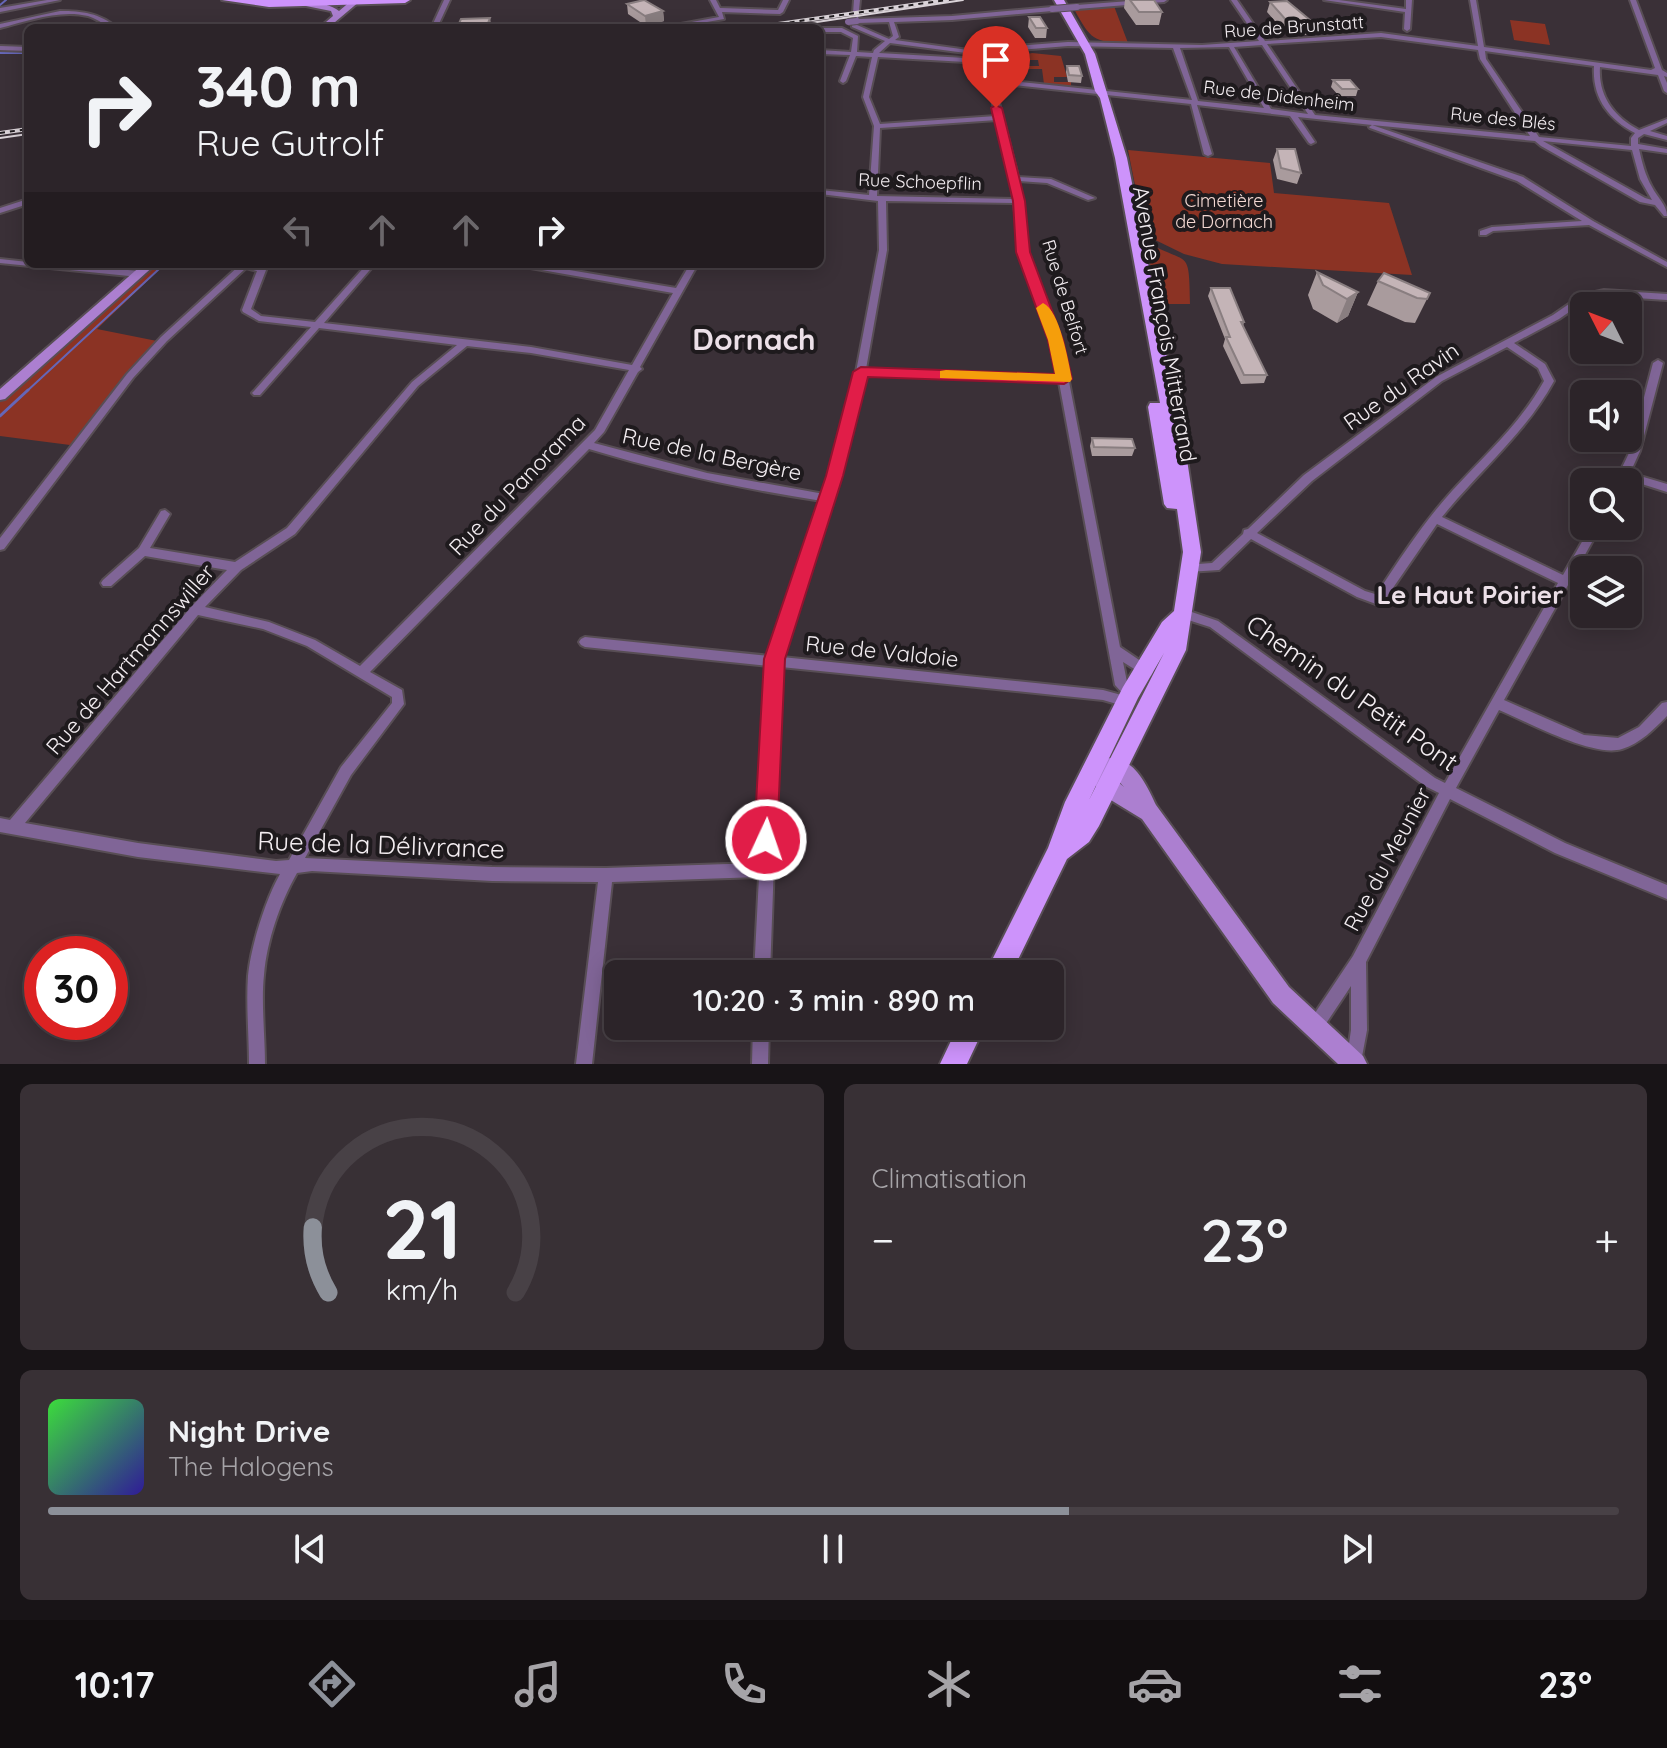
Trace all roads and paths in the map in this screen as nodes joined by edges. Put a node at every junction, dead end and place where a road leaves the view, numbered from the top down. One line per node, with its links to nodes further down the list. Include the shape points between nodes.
1 (57, 0): 19 (street)
2 (230, 0): 17 (main road)
3 (405, 0): 15 (main road)
4 (447, 0): 28 (street)
5 (713, 0): 20 (street)
6 (741, 0): 21 (street)
7 (762, 0): 22 (street)
8 (786, 0): 22 (street, via 782,11)
9 (1164, 0): 18 (street, bridge)
10 (1234, 0): 37 (street)
11 (1327, 0): 23 (street)
12 (1409, 0): 23 (street)
13 (1473, 0): 43 (street)
14 (1633, 0): 49 (street)
15 (357, 1): 17 (main road); 24 (street)
16 (857, 1): 36 (street, via 856,28)
17 (280, 4): 24 (street, via 328,7)
18 (1055, 4): 25 (street); 38 (main road, Avenue François Mitterrand)
19 (0, 10)
20 (718, 10): 21 (street); 29 (street, via 722,18)
21 (737, 10): 22 (street)
22 (758, 11)
23 (1408, 11): 34 (street)
24 (337, 16): 27 (street)
25 (891, 20): 31 (street, bridge); 36 (street, via 896,37)
26 (110, 24): 30 (street, via 99,14 84,12)
27 (328, 24)
28 (436, 24)
29 (686, 24)
30 (0, 26)
31 (824, 28)
32 (824, 29): 45 (street, via 852,33)
33 (1313, 29): 35 (street)
34 (1407, 29)
35 (1324, 38): 37 (street, Rue de Brunstatt); 43 (street, Rue de Brunstatt, via 1381,35)
36 (889, 41): 46 (street); 47 (street)
37 (1262, 43): 39 (street, Rue de Brunstatt); 57 (street)
38 (1085, 44): 40 (street, Rue de Brunstatt); 47 (street, Rue de Brunstatt, via 992,50); 52 (main road, Avenue François Mitterrand)
39 (1231, 46): 40 (street, Rue de Brunstatt); 55 (street)
40 (1176, 47): 54 (street)
41 (0, 48): 42 (street)
42 (24, 49)
43 (1482, 49): 48 (street, Rue de Brunstatt); 63 (street, via 1483,59)
44 (824, 52): 45 (street)
45 (854, 53): 46 (street); 50 (street)
46 (875, 56): 47 (street); 61 (street, via 866,97)
47 (984, 57): 51 (street, Rue de Belfort)
48 (1597, 65): 49 (street, Rue de Brunstatt); 62 (street, via 1600,97 1608,110)
49 (1661, 73): 53 (street)
50 (843, 81)
51 (990, 81): 52 (street, Rue de Didenheim); 58 (street, Rue de Belfort)
52 (1100, 91): 54 (street, Rue de Didenheim); 115 (main road, Avenue François Mitterrand, via 1097,98 1129,248 1180,550)
53 (1667, 91)
54 (1194, 102): 55 (street, Rue de Didenheim); 68 (street)
55 (1268, 110): 56 (street, Rue de Didenheim)
56 (1292, 113): 57 (street, Rue de Didenheim); 65 (street)
57 (1313, 116): 60 (street, Rue de Didenheim)
58 (999, 118): 61 (street); 69 (street, Rue de Belfort)
59 (1667, 121): 62 (street)
60 (1369, 123): 63 (street, Rue des Blés); 80 (street, Rue de Didenheim, via 1511,175)
61 (877, 126): 74 (street)
62 (1642, 133): 64 (street); 66 (street, via 1634,138)
63 (1535, 138): 66 (street, Rue des Blés); 70 (street)
64 (1667, 138)
65 (1311, 142)
66 (1635, 147): 67 (street, Rue des Blés); 72 (street, via 1638,170)
67 (1667, 151)
68 (1208, 154)
69 (1015, 179): 73 (street, via 1048,181); 75 (street, Rue de Belfort)
70 (1623, 188): 72 (street); 77 (street)
71 (824, 192): 74 (street, Rue Schoepflin)
72 (1650, 192): 77 (street)
73 (1091, 198)
74 (878, 199): 75 (street, Rue Schoepflin); 100 (street, via 883,250)
75 (1019, 201): 101 (street, Rue de Belfort, via 1025,263 1056,340)
76 (24, 202): 78 (street)
77 (1657, 203): 79 (street)
78 (0, 211)
79 (1667, 214)
80 (1590, 223): 81 (street); 84 (street, Rue de Didenheim)
81 (1483, 233)
82 (0, 261): 83 (street)
83 (24, 263)
84 (1667, 265)
85 (74, 268): 92 (street)
86 (146, 268): 92 (street)
87 (242, 268): 113 (street, via 130,376)
88 (262, 268): 95 (street, via 247,303 251,315)
89 (368, 268): 95 (street)
90 (543, 268): 93 (street)
91 (692, 268): 93 (street, Rue du Panorama)
92 (139, 274): 102 (street)
93 (678, 291): 99 (street, Rue du Panorama)
94 (1667, 297): 96 (street, Rue du Ravin, via 1585,297)
95 (318, 326): 97 (street); 103 (street)
96 (1506, 342): 110 (street, via 1542,366 1549,381 1522,427); 111 (street, Rue du Ravin, via 1398,408)
97 (465, 343): 99 (street); 116 (street, Rue de Hartmannswiller, via 415,384 291,531)
98 (1658, 363): 105 (street)
99 (637, 369): 104 (street, Rue du Panorama)
100 (861, 372): 101 (street); 108 (street)
101 (1064, 379): 122 (street, Rue de Belfort)
102 (3, 391)
103 (257, 393)
104 (588, 445): 108 (street, Rue de la Bergère, via 740,485); 125 (street, Rue du Panorama)
105 (1627, 468)
106 (1642, 483): 107 (street)
107 (1667, 488)
108 (828, 498): 123 (street)
109 (165, 514): 114 (street)
110 (1436, 519): 111 (street, via 1376,599); 117 (street)
111 (1248, 533): 115 (street, Rue du Ravin, via 1215,567)
112 (1588, 540): 117 (street, Rue du Meunier)
113 (0, 546)
114 (143, 551): 116 (street); 118 (street)
115 (1188, 566): 120 (main road, Avenue François Mitterrand)
116 (237, 567): 119 (street, Rue de Hartmannswiller)
117 (1565, 581): 128 (street, Rue du Meunier)
118 (107, 583)
119 (195, 610): 125 (street, via 265,625); 135 (street, Rue de Hartmannswiller)
120 (1183, 614): 124 (main road); 126 (main road, Avenue François Mitterrand, via 1183,633); 133 (street, Chemin du Petit Pont, via 1214,624)
121 (585, 642): 123 (street, Rue de Valdoie)
122 (1116, 651): 124 (street); 127 (street, Rue de Belfort)
123 (775, 659): 127 (street, Rue de Valdoie); 138 (street)
124 (1146, 669): 126 (street); 127 (main road)
125 (363, 671): 137 (street, via 398,694 398,704 346,771)
126 (1156, 695): 131 (main road)
127 (1128, 697): 130 (main road)
128 (1497, 703): 129 (street, via 1583,741 1619,744 1644,731); 133 (street, Rue du Meunier)
129 (1667, 707)
130 (1096, 767): 131 (street); 132 (street); 136 (main road, via 1066,825)
131 (1119, 767): 132 (main road); 134 (street)
132 (1108, 788): 134 (street); 136 (main road, via 1081,834)
133 (1448, 791): 140 (street, Chemin du Petit Pont, via 1560,848); 143 (street, Rue du Meunier)
134 (1149, 812): 144 (street, via 1258,968)
135 (6, 826): 137 (street, Rue de la Délivrance, via 138,850)
136 (1059, 851): 142 (main road)
137 (291, 867): 139 (street, Rue de la Délivrance); 148 (street, via 267,925 256,975)
138 (764, 870): 139 (street, Rue de la Délivrance); 141 (street)
139 (606, 875): 149 (street)
140 (1667, 892)
141 (762, 960)
142 (1005, 960)
143 (1358, 961): 144 (street, Rue du Meunier); 147 (street, Rue du Meunier)
144 (1313, 1028): 147 (street)
145 (761, 1040): 150 (street)
146 (965, 1040): 151 (main road)
147 (1354, 1063)
148 (257, 1064)
149 (584, 1064)
150 (760, 1064)
151 (953, 1064)

